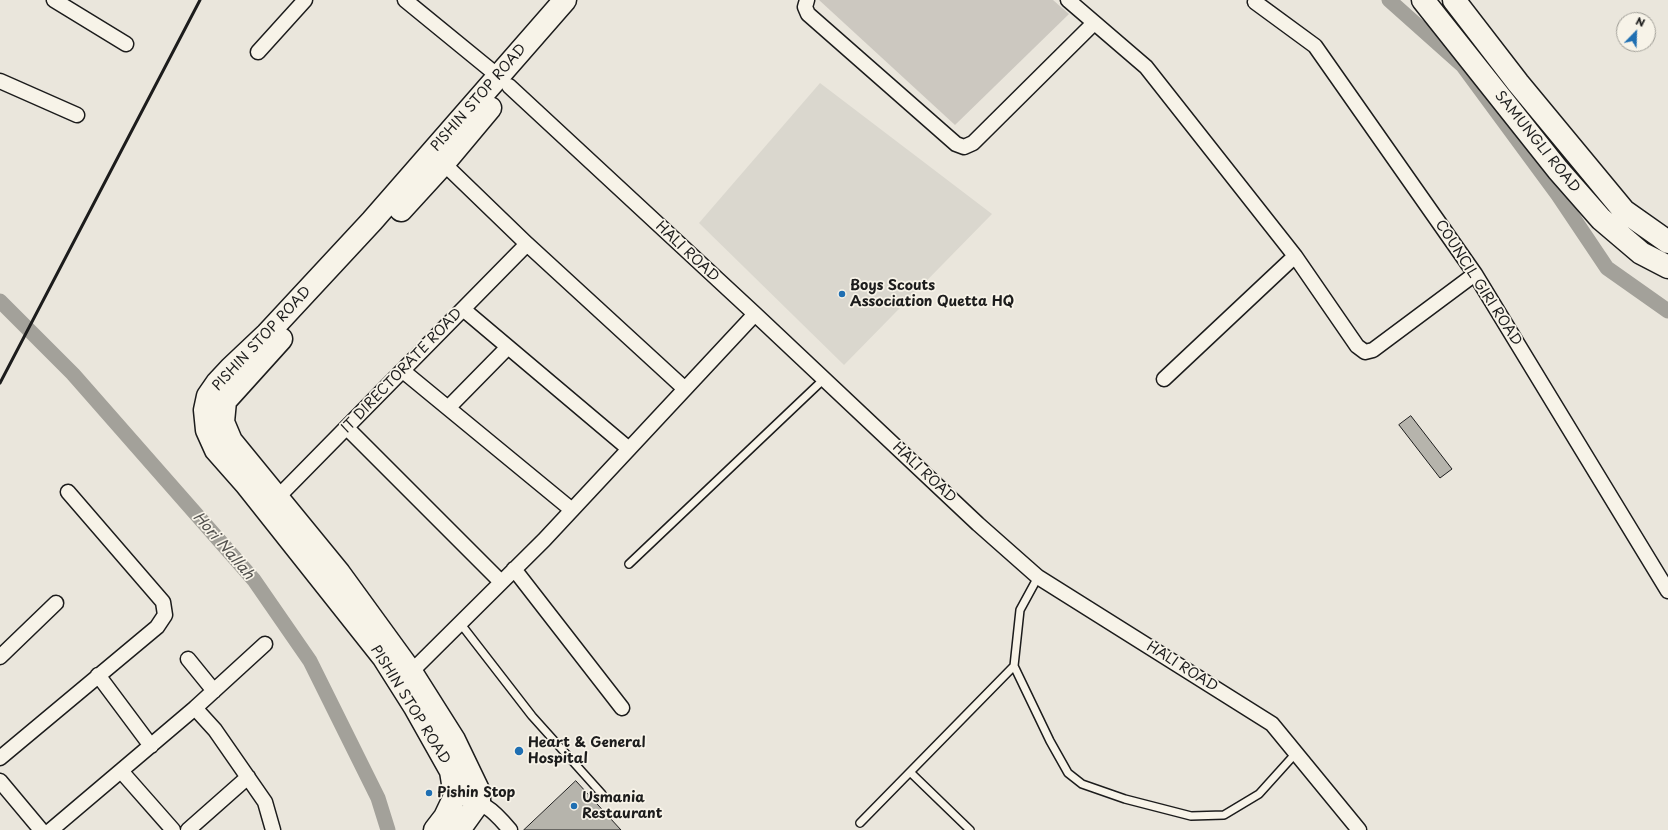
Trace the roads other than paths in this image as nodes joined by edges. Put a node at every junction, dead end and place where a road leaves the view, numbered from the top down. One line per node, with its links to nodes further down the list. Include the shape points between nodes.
1 (54, 0): 11 (street)
2 (306, 0): 12 (street)
3 (405, 0): 14 (street, HALI ROAD)
4 (807, 0): 10 (street, via 805,6 808,14 956,144 964,147 973,143)
5 (1068, 0): 10 (street)
6 (1423, 0): 20 (main road, SAMUNGLI ROAD, via 1558,170 1601,219 1641,253)
7 (1454, 0): 17 (main road, SAMUNGLI ROAD, via 1518,83 1624,211)
8 (1255, 2): 21 (street, COUNCIL GIRI ROAD, via 1315,46)
9 (566, 3): 14 (main road, PISHIN STOP ROAD)
10 (1094, 23): 19 (street, via 1146,67)
11 (126, 44)
12 (258, 52)
13 (0, 81): 15 (street)
14 (504, 81): 16 (main road, PISHIN STOP ROAD); 23 (street, HALI ROAD)
15 (77, 115)
16 (438, 158): 18 (street); 33 (main road, PISHIN STOP ROAD, via 225,401 223,422 231,440); 59 (main road, PISHIN STOP ROAD, via 372,221 267,334 217,383 208,396 205,410 207,430 216,450 384,658 451,771)
17 (1668, 242)
18 (527, 244): 22 (street, IT DIRECTORATE ROAD); 28 (street)
19 (1295, 256): 21 (street, via 1357,346 1365,352 1373,350); 26 (street)
20 (1668, 267)
21 (1475, 274): 39 (street, COUNCIL GIRI ROAD)
22 (462, 309): 24 (street); 25 (street, IT DIRECTORATE ROAD)
23 (755, 314): 27 (street, HALI ROAD); 28 (street)
24 (508, 348): 29 (street); 31 (street)
25 (403, 371): 29 (street); 30 (street, IT DIRECTORATE ROAD)
26 (1164, 379)
27 (824, 380): 35 (lane); 37 (street, HALI ROAD, via 978,524)
28 (685, 389): 31 (street)
29 (448, 408): 34 (street)
30 (347, 428): 33 (street, IT DIRECTORATE ROAD); 38 (street)
31 (629, 449): 34 (street)
32 (68, 492): 47 (street, via 163,602 165,615 157,627)
33 (277, 498): 46 (main road, PISHIN STOP ROAD, via 339,573)
34 (572, 510): 36 (street)
35 (629, 564)
36 (514, 570): 38 (street); 50 (street)
37 (1038, 576): 45 (lane, via 1020,610); 52 (street, HALI ROAD, via 1272,724)
38 (501, 582): 41 (street)
39 (1668, 591)
40 (56, 603): 43 (street)
41 (460, 623): 46 (street); 58 (lane, via 532,716)
42 (265, 644): 48 (street)
43 (0, 656)
44 (188, 659): 48 (street)
45 (1014, 666): 52 (lane, via 1068,773 1082,784 1125,799 1191,816 1224,815 1259,794); 55 (lane)
46 (411, 672): 60 (main road, PISHIN STOP ROAD, via 454,740 479,792)
47 (98, 675): 51 (street); 53 (street)
48 (214, 691): 49 (street)
49 (195, 708): 51 (street); 56 (street, via 215,730)
50 (622, 708)
51 (151, 746): 54 (street)
52 (1296, 753): 71 (street, HALI ROAD)
53 (0, 758)
54 (121, 771): 63 (street); 64 (street)
55 (910, 772): 61 (lane); 70 (lane)
56 (248, 777): 65 (street); 66 (street, via 265,802)
57 (0, 781): 62 (street)
58 (602, 794)
59 (455, 796): 60 (street); 67 (main road, via 445,817)
60 (479, 802): 68 (main road); 69 (street, via 495,812)
61 (860, 823)
62 (40, 830)
63 (51, 830)
64 (173, 830)
65 (188, 830)
66 (273, 830)
67 (435, 830)
68 (459, 830)
69 (510, 830)
70 (970, 830)
71 (1359, 830)

